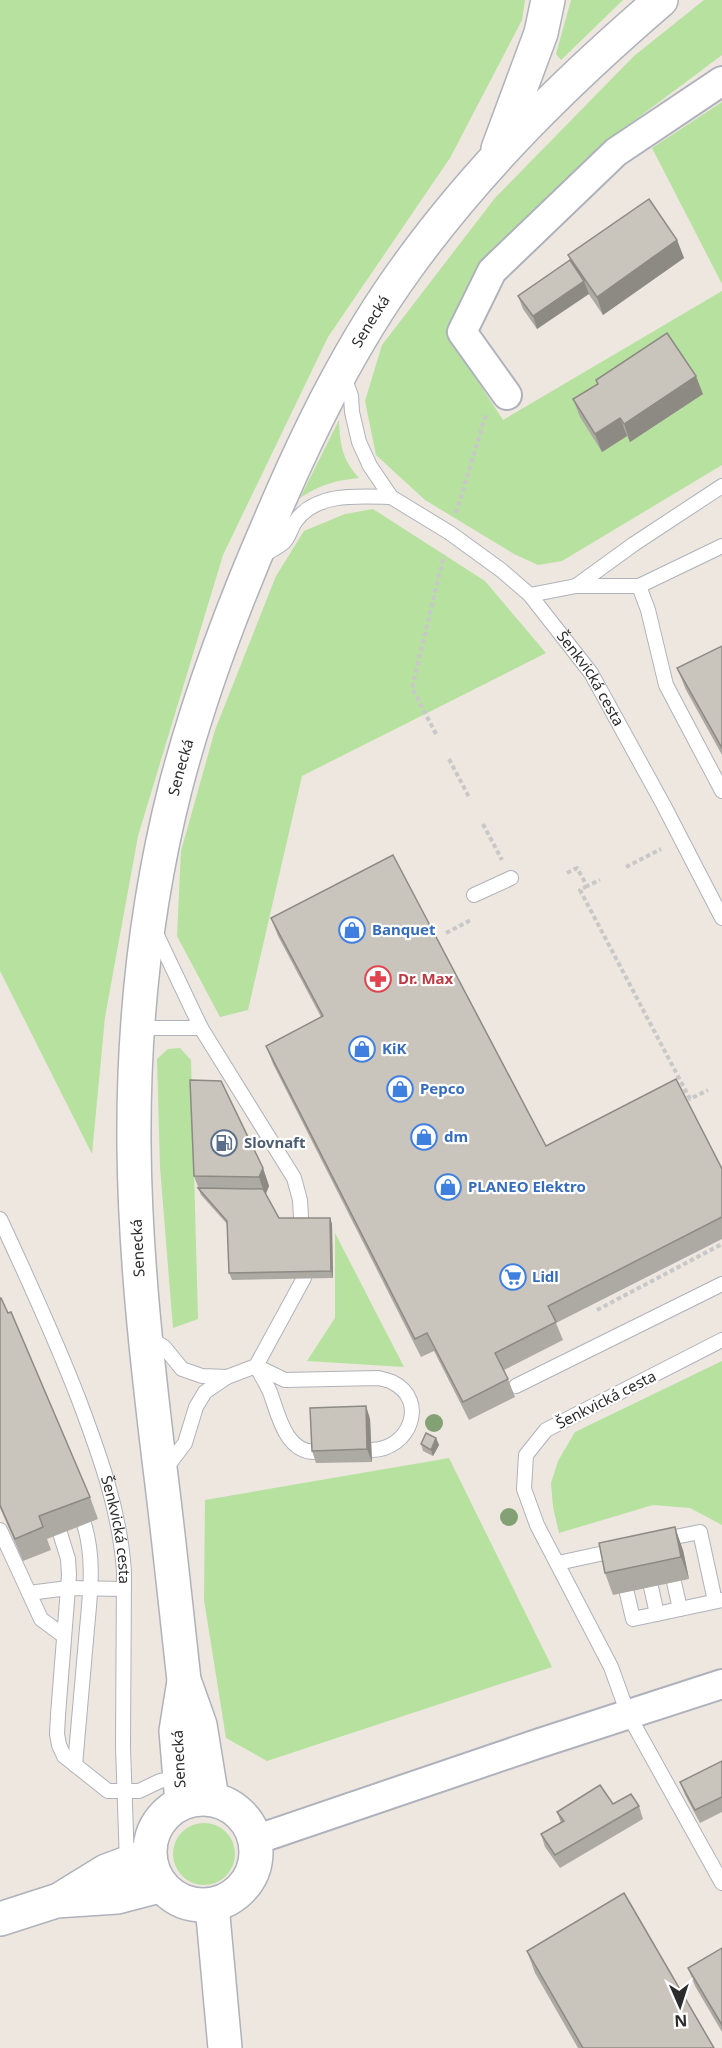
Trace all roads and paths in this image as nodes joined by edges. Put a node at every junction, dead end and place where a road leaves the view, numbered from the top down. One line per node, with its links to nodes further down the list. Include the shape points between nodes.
1 (548, 0): 4 (main road, via 538,42)
2 (661, 0): 4 (main road, Senecká)
3 (722, 81): 6 (street, via 616,153 492,271 462,332)
4 (494, 159): 5 (main road, Senecká, via 406,268)
5 (342, 371): 8 (lane, via 359,442); 12 (main road, Senecká, via 298,454)
6 (507, 395): 9 (path, via 486,414)
7 (722, 486): 13 (lane)
8 (391, 497): 12 (lane, via 355,495 307,508 295,521 285,542); 15 (lane, Šenkvická cesta, via 465,543)
9 (454, 518)
10 (722, 546): 14 (lane)
11 (446, 549): 16 (path, via 412,688)
12 (252, 563): 29 (main road, Senecká, via 190,734 165,831)
13 (576, 586): 14 (lane); 15 (lane)
14 (639, 586): 18 (lane, via 666,685)
15 (530, 595): 28 (lane, Šenkvická cesta, via 591,673)
16 (436, 734)
17 (449, 759): 19 (path)
18 (722, 791)
19 (470, 800)
20 (483, 824): 23 (path)
21 (669, 844): 22 (path)
22 (626, 867)
23 (508, 872): 27 (lane)
24 (567, 873): 26 (path, via 577,868)
25 (600, 880): 26 (path)
26 (587, 886): 34 (path, via 580,890 690,1099)
27 (474, 895)
28 (722, 918)
29 (150, 919): 32 (main road, Senecká); 33 (lane)
30 (471, 920): 31 (path)
31 (446, 933)
32 (139, 1028): 33 (lane); 39 (main road, Senecká, via 134,1141)
33 (201, 1028): 41 (lane, via 294,1178 300,1200 304,1278)
34 (708, 1090)
35 (0, 1219): 56 (lane, Šenkvická cesta, via 56,1339 96,1445 121,1538)
36 (722, 1245): 38 (path)
37 (722, 1284): 43 (lane)
38 (597, 1310)
39 (144, 1334): 42 (lane, via 164,1347 182,1369 202,1376); 46 (main road, Senecká)
40 (722, 1340): 53 (lane, Šenkvická cesta, via 546,1430 526,1455 524,1489 537,1525)
41 (256, 1366): 42 (lane); 44 (lane, via 285,1380 378,1378 392,1382 408,1398 411,1420 407,1432 392,1447); 45 (lane, via 288,1437 298,1446)
42 (227, 1377): 46 (lane, via 205,1392 185,1443)
43 (516, 1386)
44 (371, 1450)
45 (316, 1452)
46 (161, 1475): 66 (main road, Senecká, via 184,1680 200,1725)
47 (84, 1524): 55 (lane, via 90,1553)
48 (0, 1530): 57 (lane)
49 (60, 1533): 54 (lane, via 68,1559)
50 (665, 1539): 51 (lane); 58 (lane, via 700,1532); 59 (lane)
51 (640, 1549): 52 (lane); 60 (lane)
52 (617, 1550): 53 (lane); 60 (lane, via 633,1620)
53 (558, 1563): 63 (lane, Šenkvická cesta, via 611,1667)
54 (68, 1588): 55 (lane); 57 (lane); 61 (lane)
55 (90, 1588): 56 (lane); 64 (lane)
56 (124, 1589): 65 (lane, Šenkvická cesta)
57 (29, 1593): 61 (lane, via 41,1619)
58 (719, 1600): 59 (lane)
59 (680, 1609): 60 (lane)
60 (657, 1614)
61 (64, 1636): 64 (lane, via 57,1734 64,1756)
62 (722, 1684): 63 (street)
63 (628, 1714): 67 (street); 69 (lane, Šenkvická cesta)
64 (75, 1766): 65 (lane, via 108,1791)
65 (124, 1792): 66 (lane, via 139,1791 160,1781); 68 (lane, Šenkvická cesta)
66 (191, 1793): 67 (main road, via 227,1804 240,1813); 68 (main road, via 161,1819)
67 (255, 1840): 72 (main road, via 257,1854 248,1881 226,1900)
68 (138, 1859): 70 (main road, via 152,1872); 71 (main road, via 106,1871)
69 (722, 1883)
70 (159, 1886): 71 (main road, via 117,1897); 72 (main road, via 172,1897)
71 (56, 1901): 73 (main road)
72 (212, 1905): 74 (main road)
73 (0, 1919)
74 (225, 2048)

